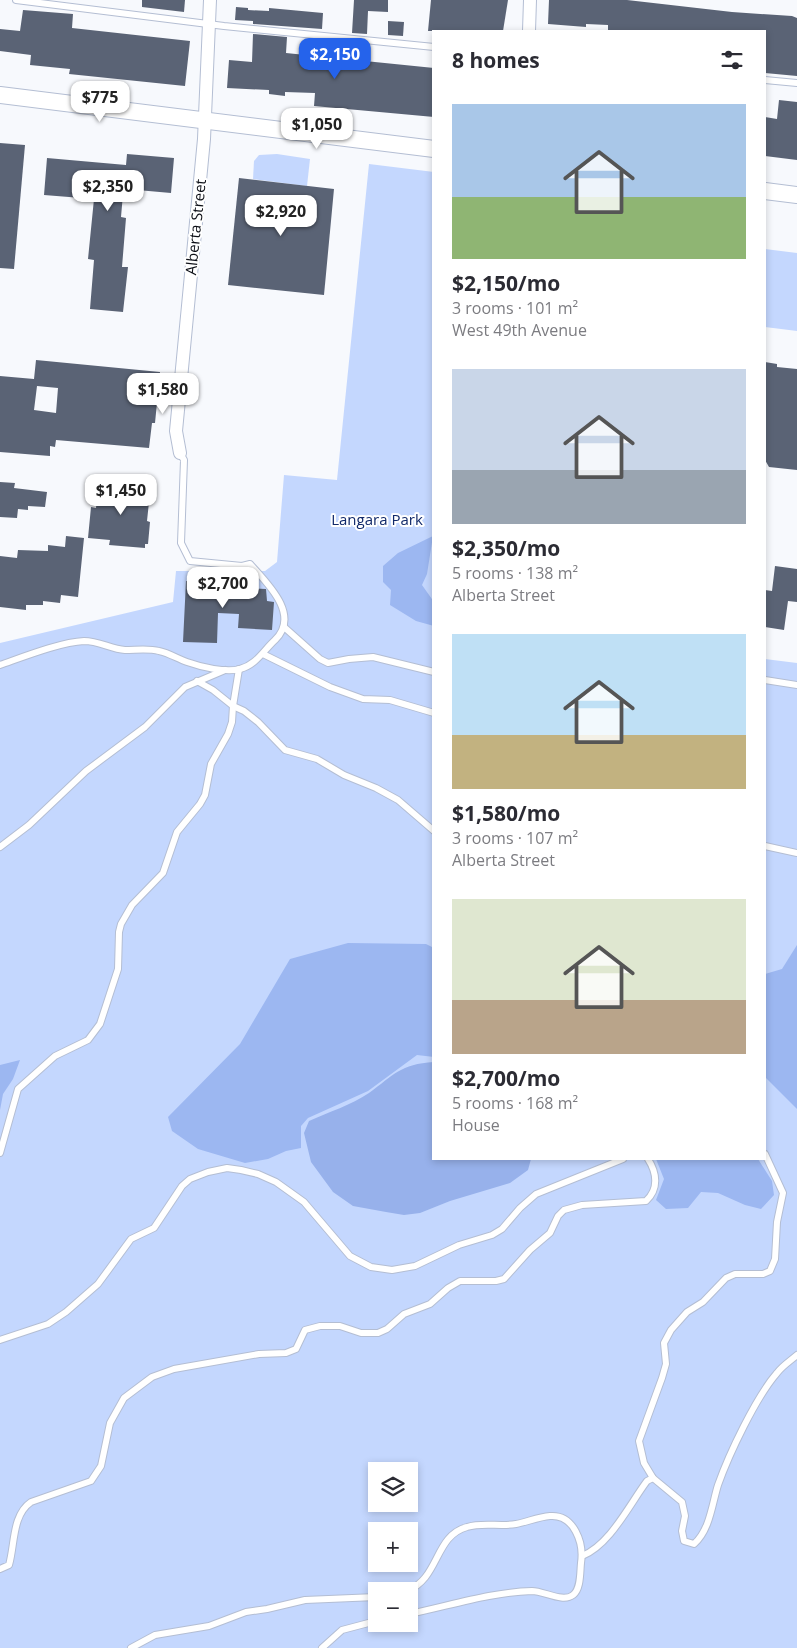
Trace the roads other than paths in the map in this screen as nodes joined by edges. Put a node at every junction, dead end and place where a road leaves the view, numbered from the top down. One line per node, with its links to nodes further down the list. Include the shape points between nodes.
1 (16, 0): 4 (lane)
2 (210, 0): 4 (street, Alberta Street)
3 (530, 0): 5 (street)
4 (209, 24): 6 (lane); 10 (street, Alberta Street)
5 (529, 30)
6 (432, 47)
7 (766, 80): 8 (lane)
8 (797, 83)
9 (0, 94): 10 (street)
10 (204, 120): 11 (street); 14 (street, Alberta Street, via 176,431)
11 (432, 149)
12 (766, 191): 13 (street)
13 (797, 196)
14 (180, 453): 15 (lane, via 184,460 181,543 185,554 190,561 250,564 277,594)
15 (284, 627): 16 (lane); 20 (lane, via 328,663 372,658)
16 (263, 654): 18 (lane); 25 (lane, via 363,699 390,700)
17 (0, 665): 19 (lane, via 85,641 124,650 159,650 188,663)
18 (239, 669): 19 (lane); 24 (lane)
19 (225, 670): 22 (lane)
20 (432, 672)
21 (766, 680): 23 (lane)
22 (197, 682): 24 (lane); 28 (lane, via 185,687 145,727 86,771 29,825)
23 (797, 685)
24 (233, 706): 26 (lane, via 258,722 286,750 317,759 384,792); 30 (lane, via 232,722 211,764 205,795 176,832 163,873 132,906 121,924 118,969 100,1024 88,1040 55,1056 18,1089)
25 (432, 712)
26 (432, 829)
27 (766, 846): 29 (lane)
28 (0, 847)
29 (797, 853)
30 (0, 1153)
31 (766, 1156): 36 (lane, via 783,1193 775,1259 770,1271 763,1274 735,1274 726,1278 703,1302 686,1312 671,1330 664,1343 666,1364 662,1378 639,1440 644,1463)
32 (621, 1160): 34 (lane, via 536,1194 492,1235 459,1245 416,1266 392,1270 372,1267 350,1256 304,1202 276,1182 241,1170 227,1168 208,1172 182,1186 154,1228 131,1239 98,1284 61,1315 48,1324)
33 (649, 1160): 38 (lane, via 654,1170 655,1184 646,1201 582,1205 564,1210 550,1233 504,1279 460,1281 430,1304 404,1314 378,1333 320,1326 305,1330 296,1349 174,1369 152,1377 124,1398 110,1423 101,1466 91,1481 24,1507 19,1514 9,1565)
34 (0, 1340)
35 (797, 1355): 36 (lane, via 777,1373 755,1407 729,1459 705,1528 694,1544 684,1541 682,1502)
36 (653, 1478): 37 (lane, via 646,1481 616,1526 593,1552)
37 (582, 1556): 39 (lane, via 574,1528 560,1516 516,1524 465,1527 440,1550 431,1571); 41 (lane, via 577,1590 569,1597 538,1592 502,1594)
38 (0, 1570)
39 (418, 1585)
40 (368, 1596): 43 (lane, via 306,1600 246,1612 209,1626 155,1635)
41 (418, 1612)
42 (368, 1623): 44 (lane, via 342,1630)
43 (131, 1648)
44 (322, 1648)

